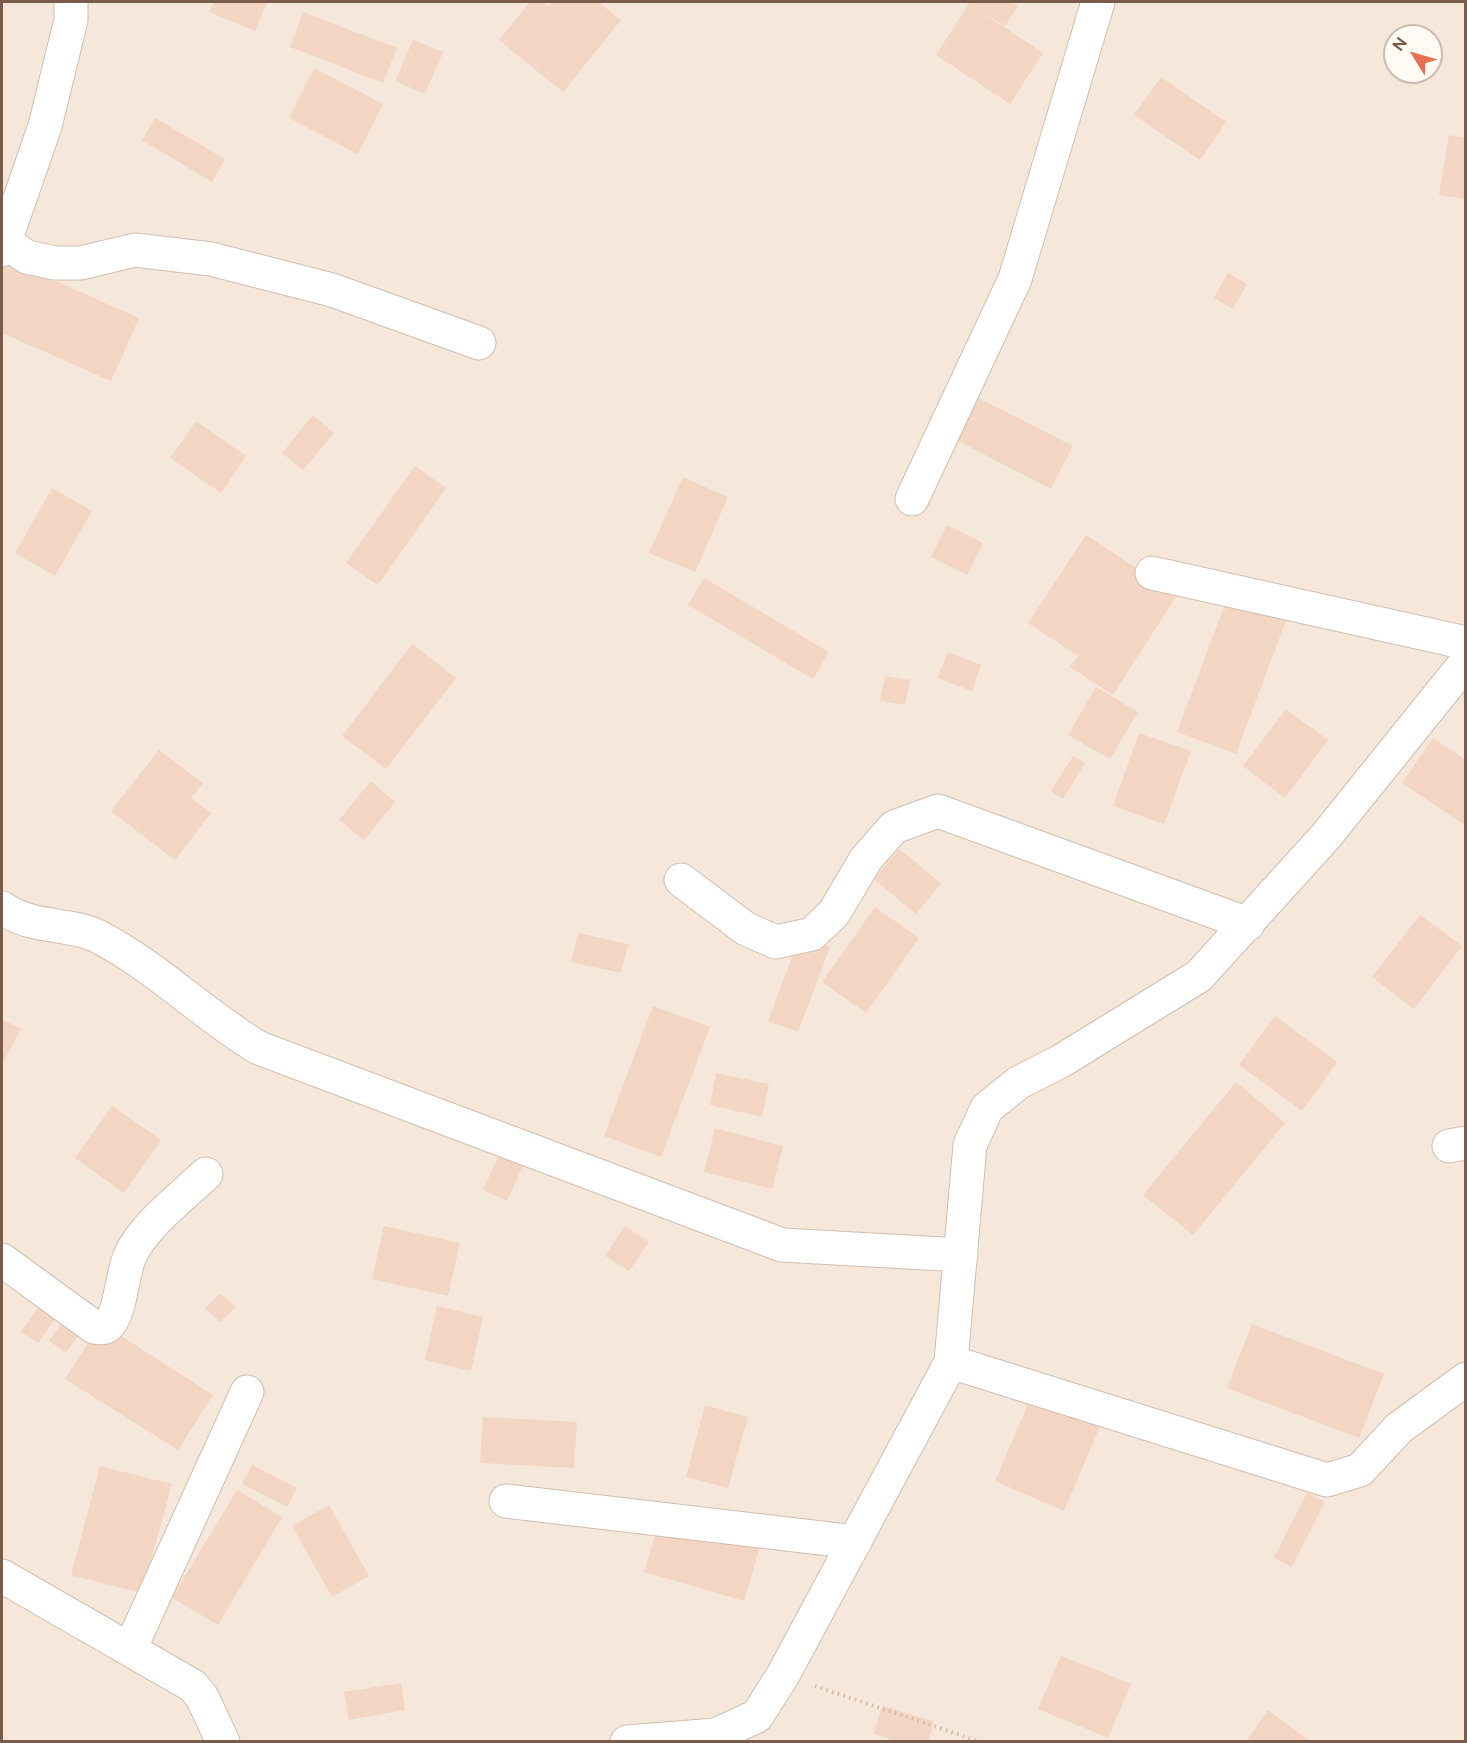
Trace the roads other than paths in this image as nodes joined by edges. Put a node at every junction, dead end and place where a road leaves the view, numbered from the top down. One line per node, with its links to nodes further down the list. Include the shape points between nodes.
1 (71, 2): 3 (street, via 71,20 45,126)
2 (1098, 2): 5 (street, via 1016,279)
3 (4, 246): 4 (street, via 27,257 55,263 81,263 135,250 211,259 332,290)
4 (479, 343)
5 (912, 499)
6 (1152, 573): 7 (street)
7 (1466, 643)
8 (1466, 662): 11 (street, via 1326,836)
9 (681, 880): 11 (street, via 746,929 776,942 812,934 834,913 866,859 894,827 938,811)
10 (2, 908): 13 (street, via 39,924 94,934 139,959 232,1032 259,1048 782,1245)
11 (1248, 924): 13 (street, via 1199,976 1018,1083 987,1108 970,1145)
12 (206, 1174): 14 (street, via 131,1252 122,1274 115,1313 103,1328 94,1327)
13 (961, 1255): 15 (street)
14 (2, 1260)
15 (951, 1362): 16 (street, via 1327,1480 1360,1470 1399,1428); 19 (street)
16 (1466, 1379)
17 (247, 1392): 21 (street)
18 (506, 1501): 19 (street)
19 (855, 1542): 22 (street)
20 (2, 1576): 21 (street)
21 (130, 1649): 23 (street, via 193,1686)
22 (758, 1729): 24 (street)
23 (223, 1742)
24 (627, 1742)

